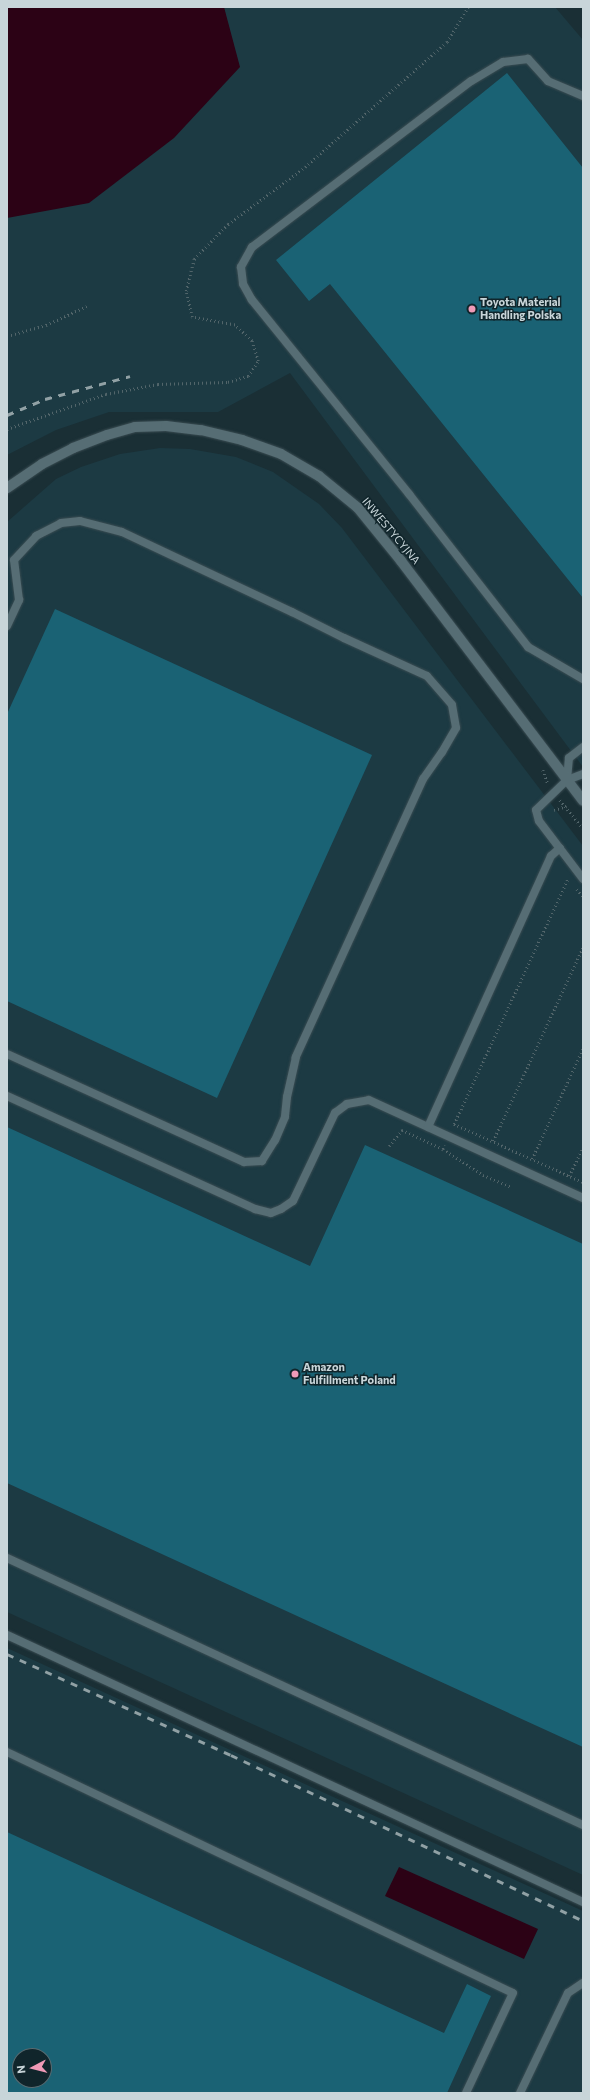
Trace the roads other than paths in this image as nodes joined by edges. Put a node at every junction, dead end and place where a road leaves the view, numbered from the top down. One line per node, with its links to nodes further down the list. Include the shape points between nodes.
1 (583, 96): 4 (lane, via 548,81 528,59 503,62 471,81 252,247 241,267 244,284 252,300 409,494 528,647)
2 (7, 488): 7 (street, INWESTYCYJNA, via 42,464 73,448 135,427 166,426 201,430 242,440 281,454 320,476 358,508)
3 (7, 626): 11 (lane, via 19,600 14,560 36,536 61,524 80,521 122,532 427,676 452,705 456,728 422,779 296,1057 285,1117 262,1161 244,1162)
4 (583, 679)
5 (583, 747): 7 (lane, via 569,758)
6 (583, 774): 7 (lane)
7 (567, 780): 8 (street, INWESTYCYJNA); 9 (lane, via 536,810 539,821)
8 (583, 801)
9 (560, 848): 10 (lane); 13 (lane, via 552,856)
10 (583, 879)
11 (7, 1054)
12 (7, 1096): 13 (lane, via 255,1209 270,1213 293,1201 335,1113 347,1104 369,1100)
13 (428, 1127): 14 (lane)
14 (583, 1198)
15 (7, 1558): 18 (lane)
16 (7, 1635): 19 (lane)
17 (7, 1752): 21 (lane, via 513,1993)
18 (583, 1825)
19 (583, 1902)
20 (583, 1984): 22 (lane, via 568,1993)
21 (466, 2093)
22 (520, 2093)

